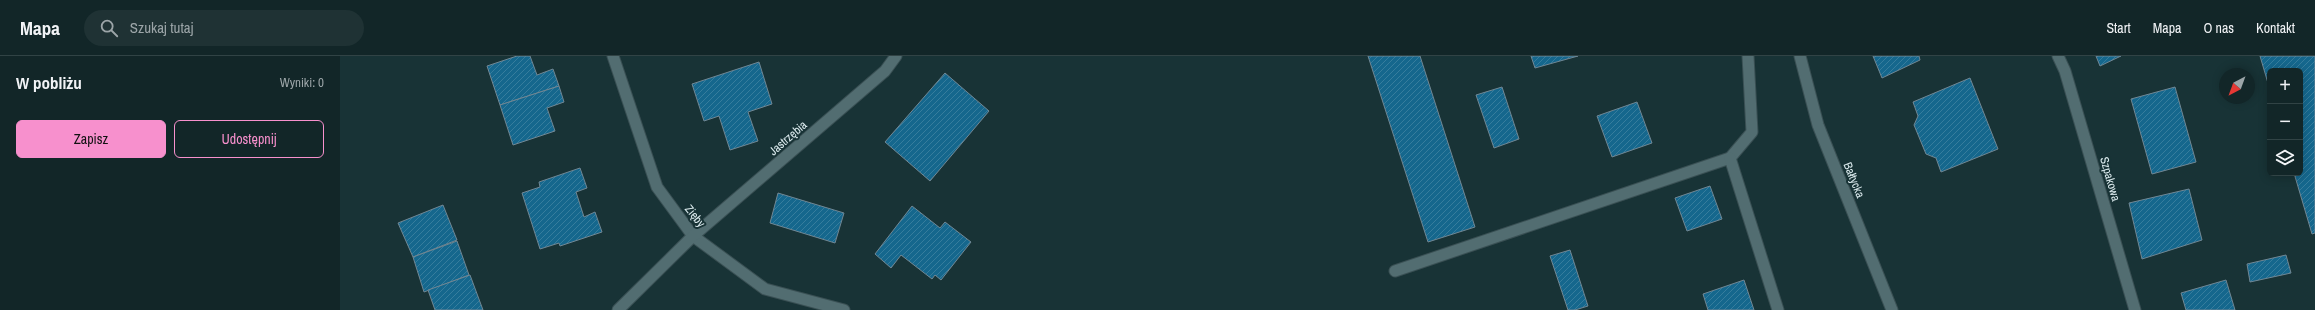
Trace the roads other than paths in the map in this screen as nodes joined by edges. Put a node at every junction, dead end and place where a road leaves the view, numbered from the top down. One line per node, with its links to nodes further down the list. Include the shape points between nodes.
1 (612, 56): 7 (street, Zięby, via 657,187)
2 (896, 56): 7 (street, Jastrzębia, via 885,71)
3 (1748, 56): 6 (street, via 1752,132)
4 (1800, 56): 12 (street, Bałtycka, via 1818,125)
5 (2058, 56): 13 (street, Szpakowa, via 2065,71)
6 (1730, 158): 8 (street); 11 (street)
7 (693, 236): 9 (street, Jastrzębia); 10 (street, Zięby, via 765,289)
8 (1395, 271)
9 (618, 310)
10 (844, 310)
11 (1778, 310)
12 (1892, 310)
13 (2135, 310)

